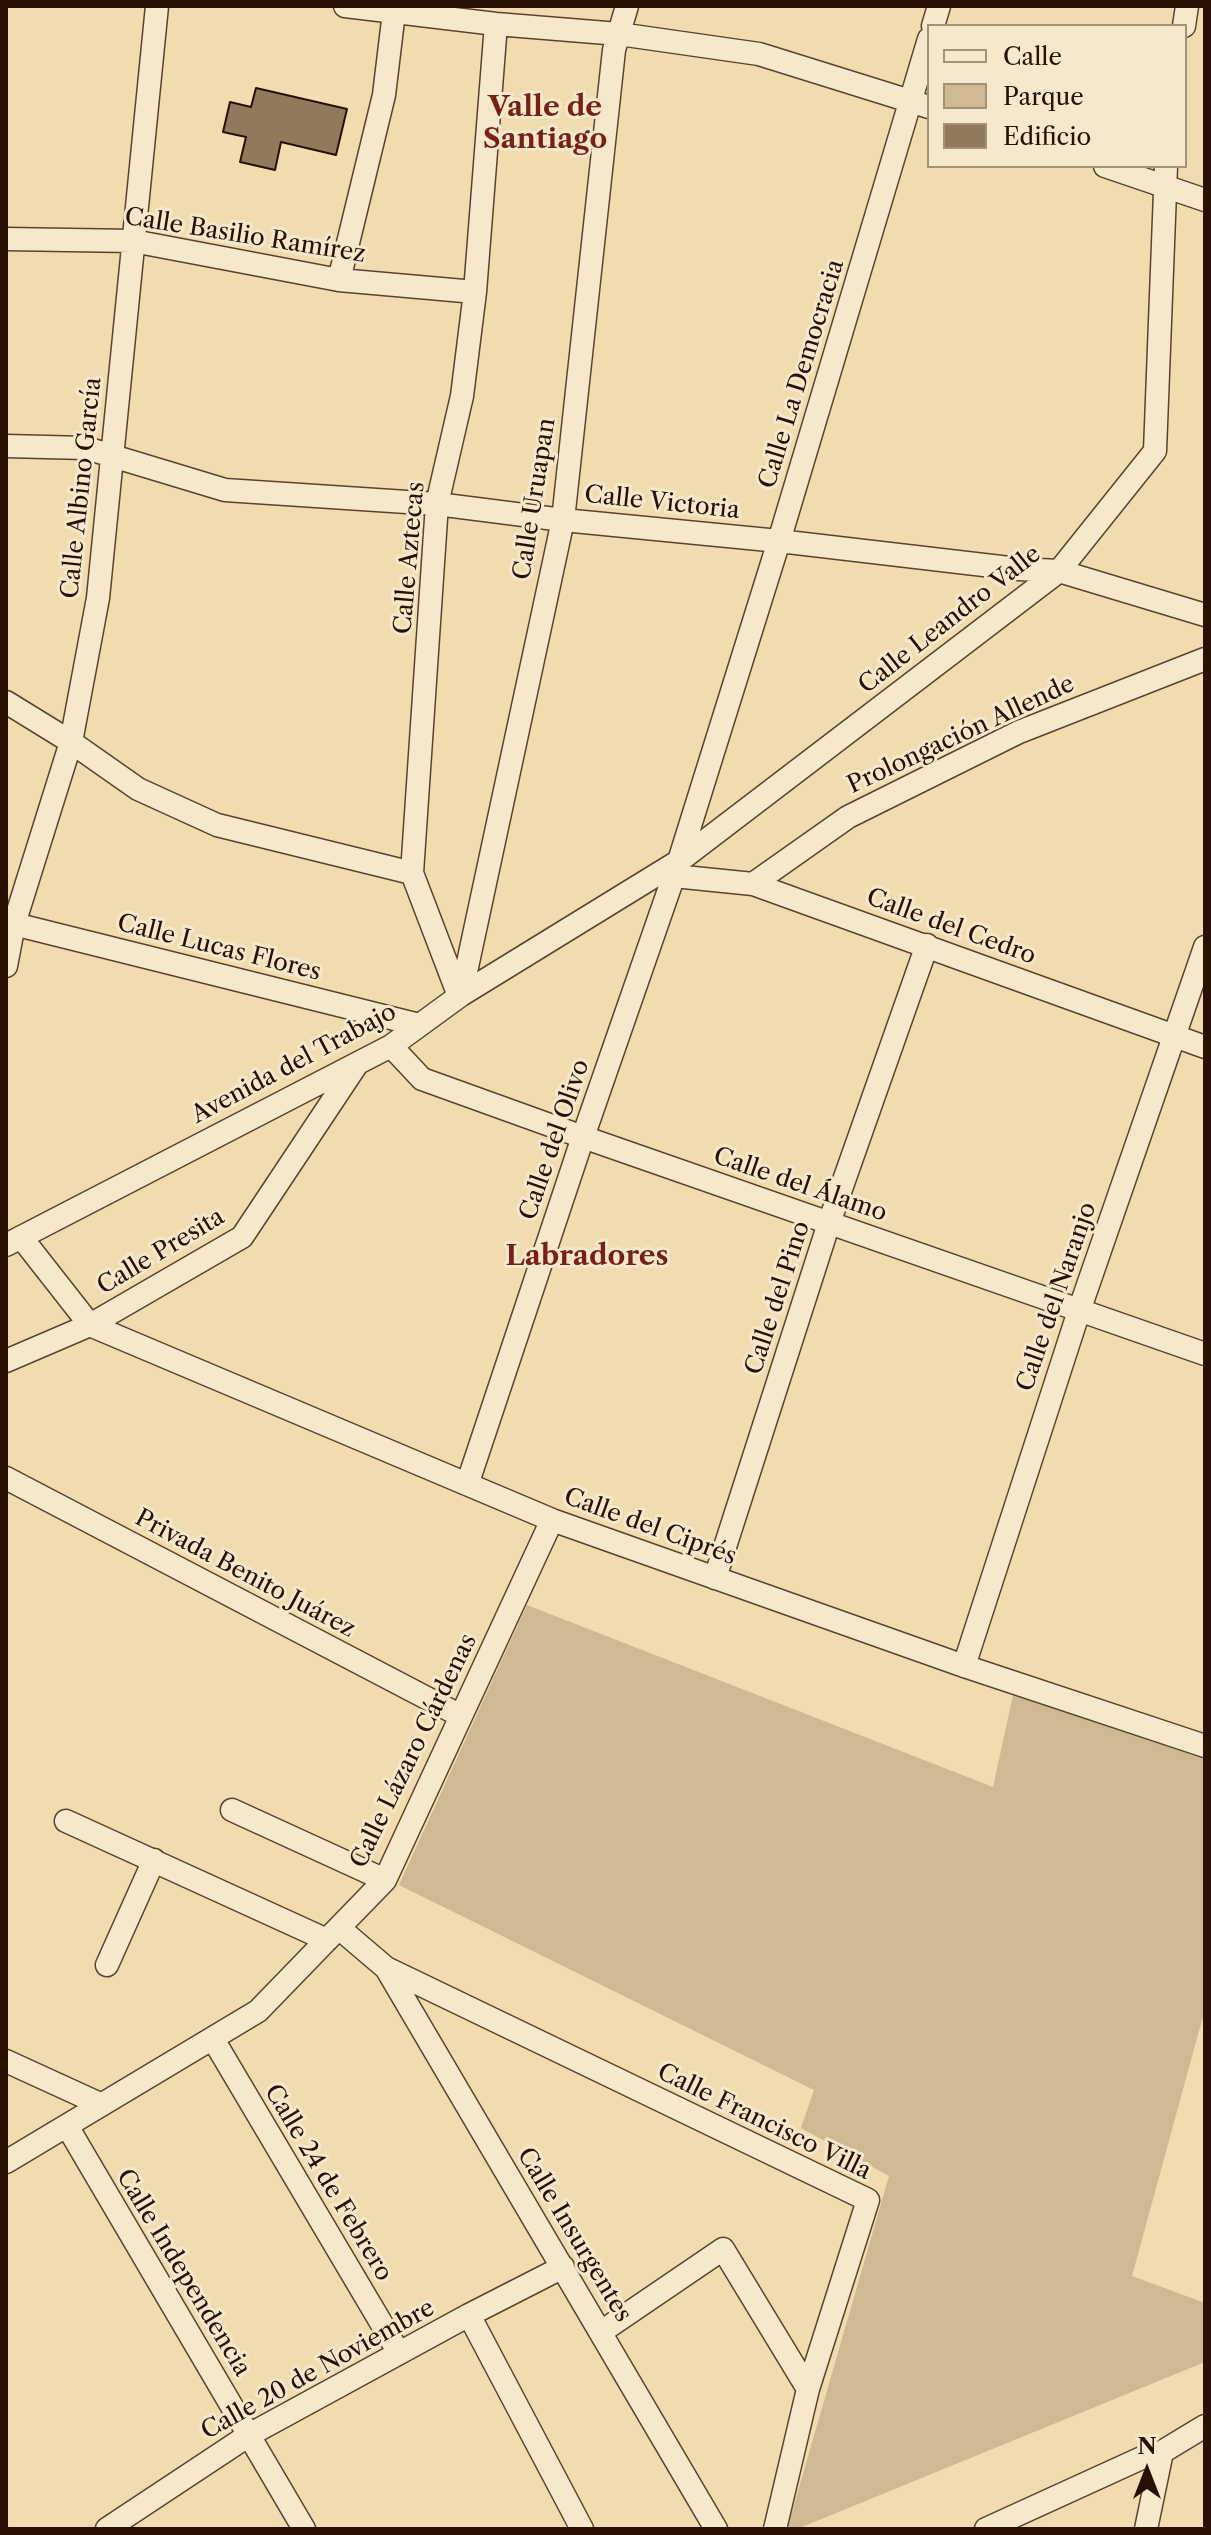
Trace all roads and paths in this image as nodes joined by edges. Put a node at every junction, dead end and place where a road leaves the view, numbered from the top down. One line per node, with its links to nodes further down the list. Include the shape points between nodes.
1 (157, 6): 14 (street, Calle Albino García)
2 (345, 6): 4 (street)
3 (627, 6): 7 (street, Calle Uruapan)
4 (394, 12): 5 (street); 15 (street, via 384,95)
5 (467, 13): 6 (street)
6 (496, 24): 7 (street); 16 (street, Calle Aztecas)
7 (619, 34): 9 (street, via 759,54); 20 (street, Calle Uruapan)
8 (927, 53): 9 (street, Calle La Democracia)
9 (920, 104): 21 (street, Calle La Democracia)
10 (1117, 168): 11 (street)
11 (1165, 176): 12 (street); 22 (street, Calle Leandro Valle, via 1155,451)
12 (1205, 200)
13 (6, 239): 14 (street, Calle Basilio Ramírez)
14 (133, 241): 15 (street, Calle Basilio Ramírez); 18 (street, Calle Albino García)
15 (339, 280): 16 (street, Calle Basilio Ramírez)
16 (475, 292): 19 (street, Calle Aztecas, via 462,396)
17 (6, 446): 18 (street, Calle Victoria, via 86,448)
18 (112, 455): 19 (street, Calle Victoria, via 225,490); 26 (street, Calle Albino García, via 98,598)
19 (437, 504): 20 (street, Calle Victoria); 28 (street, Calle Aztecas)
20 (563, 520): 21 (street, Calle Victoria); 34 (street, Calle Uruapan)
21 (779, 541): 22 (street, Calle Victoria); 27 (street, Calle La Democracia)
22 (1059, 571): 23 (street, Calle Victoria); 27 (street, Calle Leandro Valle)
23 (1205, 615)
24 (1205, 659): 29 (street, Prolongación Allende, via 1019,732 876,803)
25 (6, 702): 26 (street)
26 (71, 742): 28 (street, via 138,789 217,825); 30 (street, Calle Albino García)
27 (676, 869): 29 (street, Calle del Cedro); 34 (street, Avenida del Trabajo); 40 (street, Calle del Olivo)
28 (412, 873): 34 (street, Calle Aztecas)
29 (753, 884): 31 (street, Calle del Cedro)
30 (10, 923): 33 (street, Calle Albino García); 35 (street, Calle Lucas Flores)
31 (927, 945): 36 (street, Calle del Cedro); 41 (street, Calle del Pino)
32 (1205, 947): 36 (street, Calle del Naranjo)
33 (6, 966)
34 (460, 996): 35 (street, Avenida del Trabajo)
35 (419, 1025): 37 (street, Avenida del Trabajo)
36 (1174, 1037): 38 (street, Calle del Cedro); 43 (street, Calle del Naranjo)
37 (391, 1046): 39 (street, Avenida del Trabajo); 40 (street, Calle del Álamo, via 422,1079)
38 (1205, 1047)
39 (357, 1063): 42 (street, Avenida del Trabajo); 44 (street, Calle Presita, via 242,1237)
40 (583, 1137): 41 (street, Calle del Álamo); 48 (street, Calle del Olivo)
41 (829, 1223): 43 (street, Calle del Álamo); 50 (street, Calle del Pino)
42 (13, 1241): 44 (street)
43 (1079, 1311): 45 (street, Calle del Álamo); 51 (street, Calle del Naranjo)
44 (90, 1325): 46 (street, Calle Presita); 48 (street, Calle del Ciprés)
45 (1205, 1354)
46 (6, 1361)
47 (6, 1478): 52 (street, Privada Benito Juárez)
48 (468, 1482): 49 (street, Calle del Ciprés)
49 (552, 1520): 50 (street, Calle del Ciprés); 52 (street, Calle Lázaro Cárdenas)
50 (715, 1578): 51 (street, Calle del Ciprés)
51 (964, 1666): 53 (street, Calle del Ciprés)
52 (461, 1716): 57 (street, Calle Lázaro Cárdenas)
53 (1205, 1746)
54 (232, 1810): 57 (street)
55 (66, 1821): 56 (street, Calle Francisco Villa)
56 (154, 1860): 58 (street, Calle Francisco Villa); 59 (street)
57 (385, 1880): 58 (street, Calle Lázaro Cárdenas)
58 (333, 1934): 60 (street, Calle Francisco Villa); 61 (street, Calle Lázaro Cárdenas, via 258,2011)
59 (107, 1965)
60 (386, 1968): 66 (street, Calle Insurgentes); 70 (street, Calle Francisco Villa, via 868,2200)
61 (213, 2039): 63 (street, Calle Lázaro Cárdenas); 69 (street, Calle 24 de Febrero)
62 (6, 2061): 63 (street)
63 (100, 2104): 64 (street, Calle Lázaro Cárdenas)
64 (67, 2126): 65 (street, Calle Lázaro Cárdenas); 72 (street, Calle Independencia)
65 (6, 2162)
66 (563, 2267): 67 (street, Calle 20 de Noviembre); 68 (street, Calle Insurgentes)
67 (469, 2315): 69 (street, Calle 20 de Noviembre); 76 (street)
68 (601, 2332): 70 (street, via 723,2249); 77 (street, Calle Insurgentes)
69 (399, 2353): 72 (street, Calle 20 de Noviembre)
70 (808, 2389): 78 (street, Calle Francisco Villa)
71 (1205, 2426): 73 (street)
72 (249, 2435): 74 (street, Calle 20 de Noviembre); 75 (street, Calle Independencia)
73 (1162, 2452): 79 (street); 80 (street)
74 (107, 2529)
75 (304, 2529)
76 (582, 2529)
77 (716, 2529)
78 (775, 2529)
79 (986, 2529)
80 (1146, 2529)

